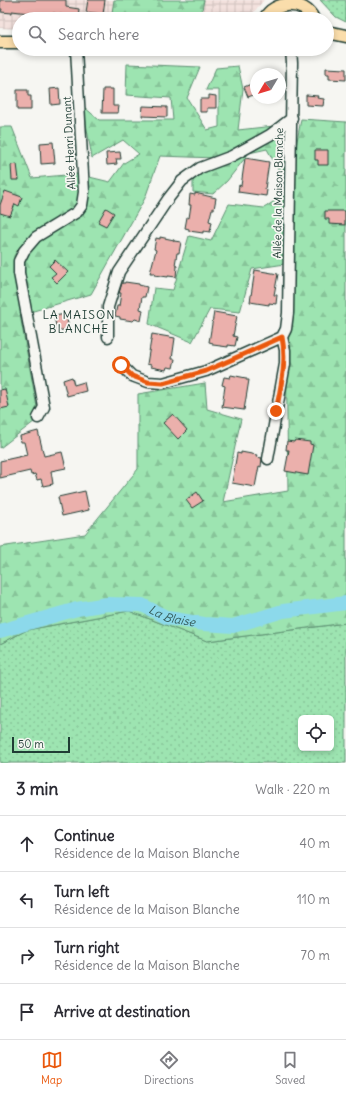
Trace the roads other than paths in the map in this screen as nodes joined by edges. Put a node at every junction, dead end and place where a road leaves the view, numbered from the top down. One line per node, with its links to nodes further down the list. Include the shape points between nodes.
1 (287, 0): 2 (main road, via 279,2); 3 (main road, via 301,3)
2 (269, 12)
3 (309, 12)
4 (334, 33): 5 (main road)
5 (346, 36)
6 (0, 42): 7 (main road)
7 (12, 42)
8 (76, 56): 14 (street, Allée Henri Dunant, via 84,192 82,205 77,212 36,237 19,261 19,273 44,407)
9 (292, 56): 10 (street, Allée de la Maison Blanche)
10 (292, 118): 11 (street, via 270,135 232,156 200,168 182,181 119,272 108,307); 12 (street, Allée de la Maison Blanche, via 288,313)
11 (108, 337)
12 (282, 337): 13 (street, via 206,371 163,383 148,382 132,376); 15 (street, via 285,364)
13 (121, 365)
14 (38, 418)
15 (268, 459)

